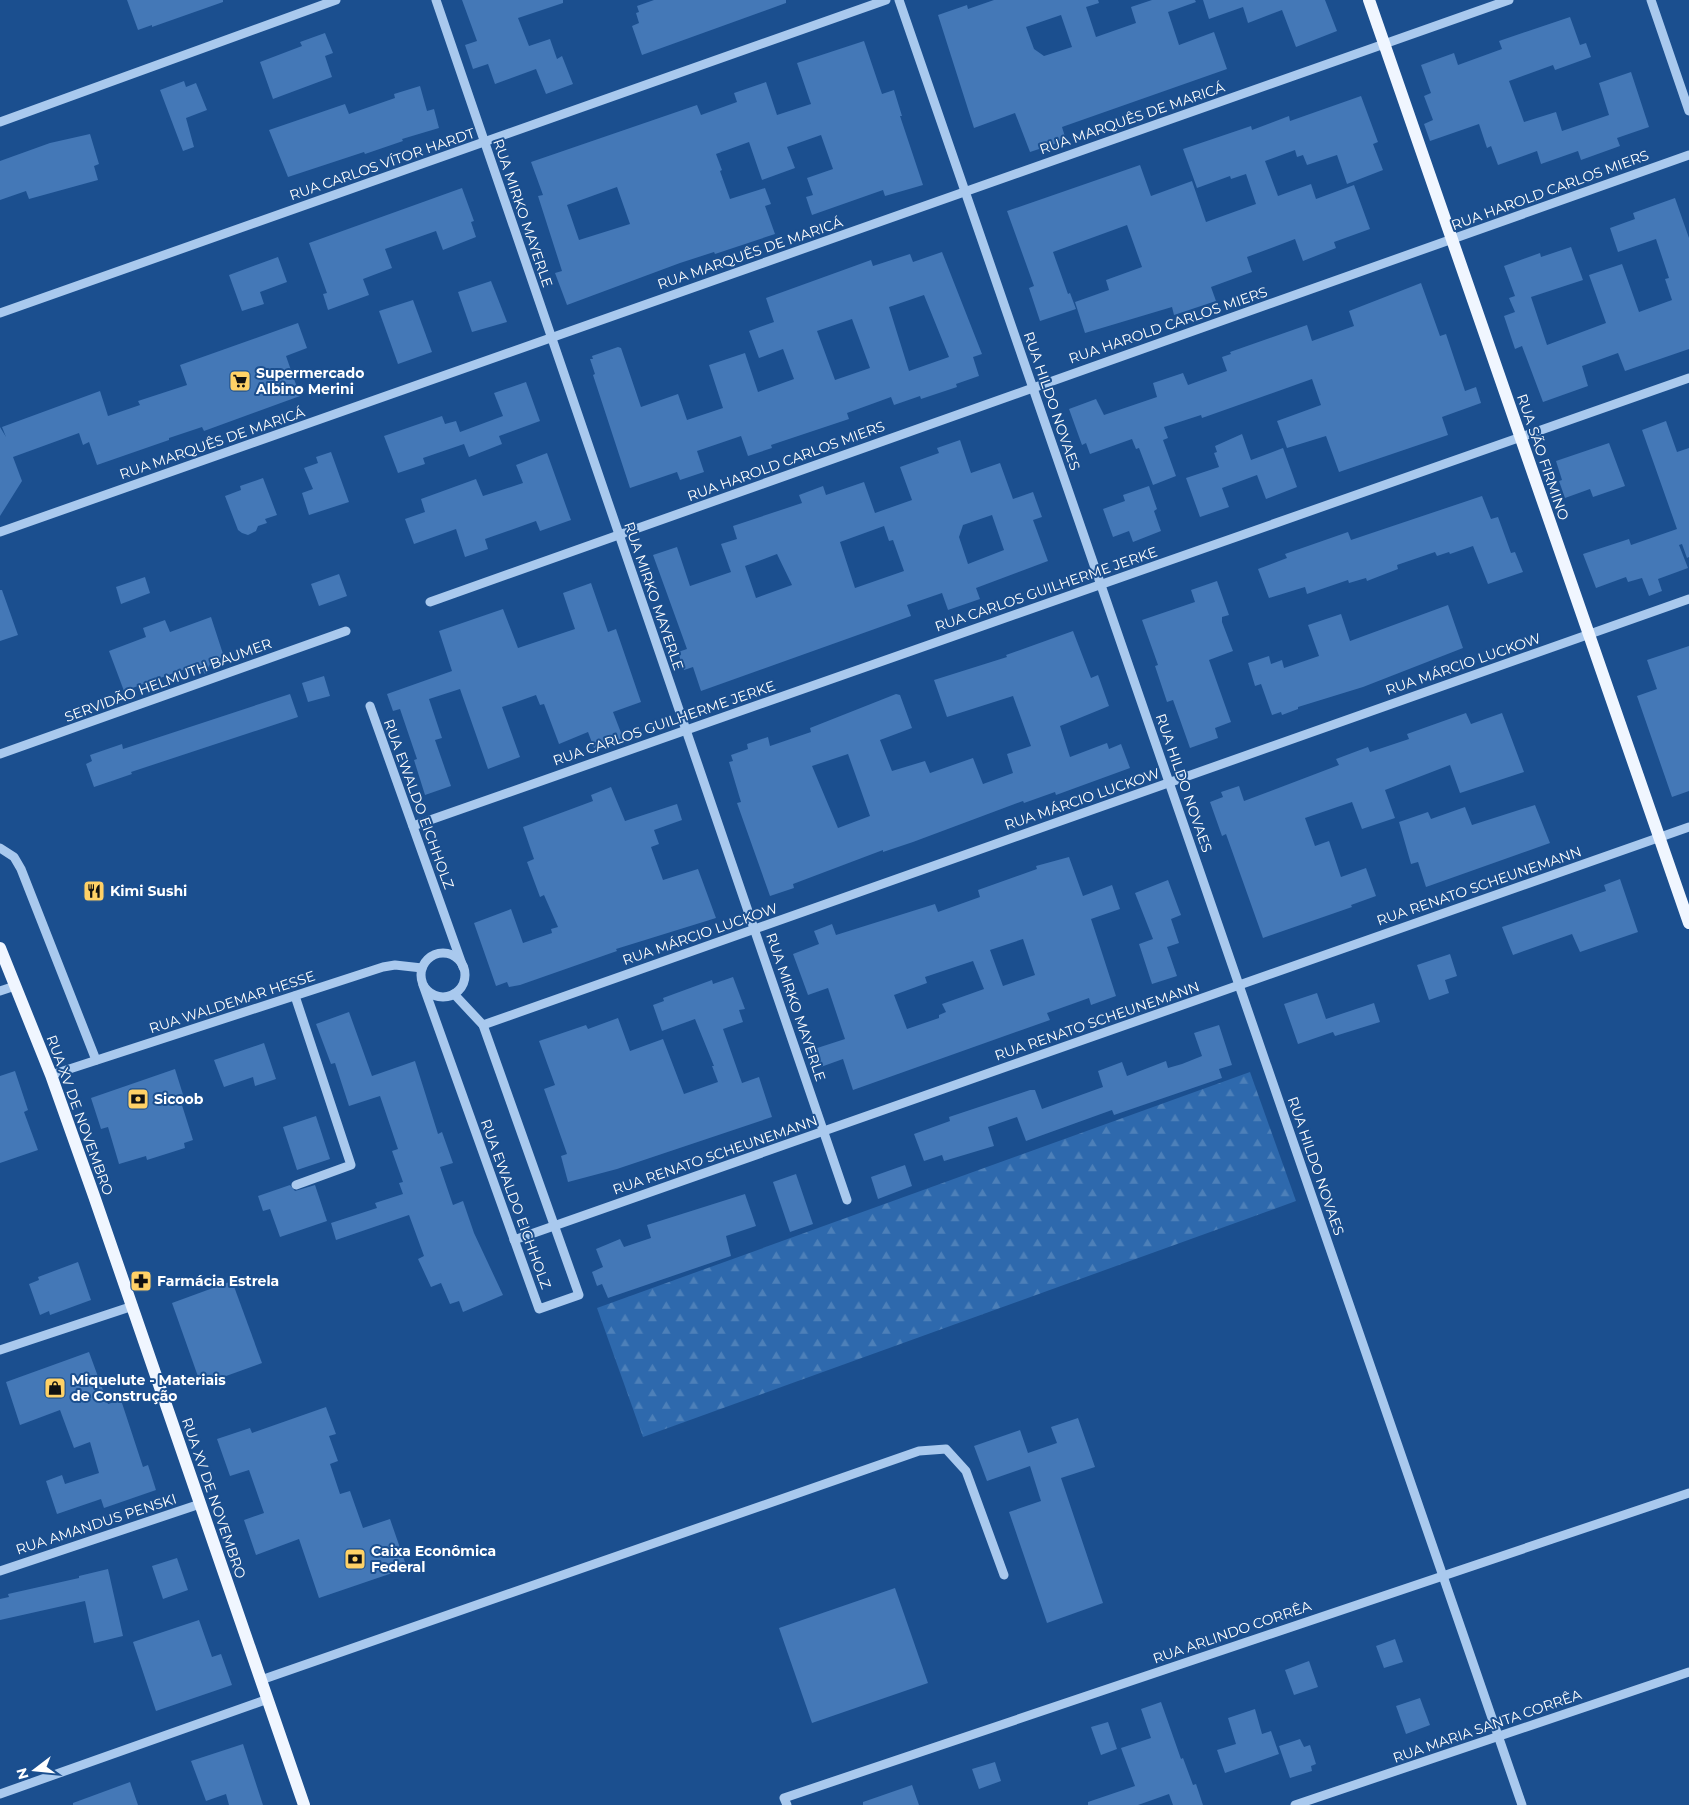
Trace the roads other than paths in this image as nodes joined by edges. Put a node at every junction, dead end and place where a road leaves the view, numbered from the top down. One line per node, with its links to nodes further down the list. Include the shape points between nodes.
1 (336, 0): 10 (street)
2 (436, 0): 11 (street, RUA MIRKO MAYERLE)
3 (886, 0): 11 (street, RUA CARLOS VÍTOR HARDT)
4 (899, 0): 13 (street, RUA HILDO NOVAES)
5 (1369, 0): 8 (main road, RUA SÃO FIRMINO)
6 (1509, 0): 8 (street, RUA MARQUÊS DE MARICÁ)
7 (1651, 0): 9 (street)
8 (1384, 44): 13 (street, RUA MARQUÊS DE MARICÁ); 14 (main road, RUA SÃO FIRMINO)
9 (1689, 111)
10 (0, 122)
11 (484, 142): 15 (street, RUA CARLOS VÍTOR HARDT); 16 (street, RUA MIRKO MAYERLE)
12 (1689, 155): 14 (street, RUA HAROLD CARLOS MIERS)
13 (965, 192): 16 (street, RUA MARQUÊS DE MARICÁ); 18 (street, RUA HILDO NOVAES)
14 (1452, 239): 18 (street, RUA HAROLD CARLOS MIERS); 19 (main road, RUA SÃO FIRMINO)
15 (0, 314)
16 (551, 338): 20 (street, RUA MARQUÊS DE MARICÁ); 21 (street, RUA MIRKO MAYERLE)
17 (1689, 378): 19 (street, RUA CARLOS GUILHERME JERKE)
18 (1033, 388): 21 (street, RUA HAROLD CARLOS MIERS); 22 (street, RUA HILDO NOVAES)
19 (1520, 437): 22 (street, RUA CARLOS GUILHERME JERKE); 26 (main road, RUA SÃO FIRMINO)
20 (0, 532)
21 (619, 535): 24 (street, RUA HAROLD CARLOS MIERS); 28 (street, RUA MIRKO MAYERLE)
22 (1101, 584): 28 (street, RUA CARLOS GUILHERME JERKE); 30 (street, RUA HILDO NOVAES)
23 (1689, 599): 26 (street, RUA MÁRCIO LUCKOW)
24 (430, 602)
25 (346, 631): 29 (street, SERVIDÃO HELMUTH BAUMER)
26 (1589, 634): 30 (street, RUA MÁRCIO LUCKOW); 33 (main road, RUA SÃO FIRMINO)
27 (370, 706): 31 (street, RUA EWALDO EICHHOLZ)
28 (686, 730): 31 (street, RUA CARLOS GUILHERME JERKE); 36 (street, RUA MIRKO MAYERLE)
29 (0, 754)
30 (1169, 783): 36 (street, RUA MÁRCIO LUCKOW); 41 (street, RUA HILDO NOVAES)
31 (413, 826): 38 (street, RUA EWALDO EICHHOLZ)
32 (1689, 827): 33 (street, RUA RENATO SCHEUNEMANN)
33 (1659, 837): 35 (main road, RUA SÃO FIRMINO); 41 (street, RUA RENATO SCHEUNEMANN)
34 (0, 848): 47 (street, via 14,858 21,870)
35 (1689, 923)
36 (754, 929): 46 (street, RUA MÁRCIO LUCKOW); 49 (street, RUA MIRKO MAYERLE)
37 (0, 948): 42 (main road, RUA XV DE NOVEMBRO)
38 (463, 967): 39 (street, via 455,957 442,953 430,957); 44 (street, via 463,982)
39 (422, 968): 40 (street); 45 (street, RUA WALDEMAR HESSE, via 395,965)
40 (423, 985): 44 (street, via 440,997); 53 (street, RUA EWALDO EICHHOLZ)
41 (1239, 985): 49 (street, RUA RENATO SCHEUNEMANN); 60 (street, RUA HILDO NOVAES)
42 (16, 986): 43 (street); 48 (main road, RUA XV DE NOVEMBRO)
43 (0, 991)
44 (454, 994): 46 (street, RUA EWALDO EICHHOLZ)
45 (294, 996): 47 (street, RUA WALDEMAR HESSE); 50 (street, via 352,1165)
46 (483, 1025): 52 (street, RUA EWALDO EICHHOLZ)
47 (96, 1060): 48 (street, RUA WALDEMAR HESSE)
48 (51, 1075): 54 (main road, RUA XV DE NOVEMBRO)
49 (824, 1131): 51 (street, RUA MIRKO MAYERLE); 52 (street, RUA RENATO SCHEUNEMANN)
50 (296, 1185)
51 (847, 1200)
52 (554, 1226): 53 (street, RUA RENATO SCHEUNEMANN); 53 (street, RUA EWALDO EICHHOLZ, via 579,1295 538,1308)
53 (514, 1240)
54 (133, 1306): 55 (street); 57 (main road, RUA XV DE NOVEMBRO)
55 (0, 1350)
56 (1689, 1493): 60 (street, RUA ARLINDO CORRÊA)
57 (200, 1504): 58 (street, RUA AMANDUS PENSKI); 62 (main road, RUA XV DE NOVEMBRO)
58 (0, 1571)
59 (1004, 1575): 62 (street, via 966,1471 946,1449 919,1451)
60 (1443, 1576): 64 (street, RUA HILDO NOVAES); 66 (street, RUA ARLINDO CORRÊA)
61 (1689, 1672): 64 (street, RUA MARIA SANTA CORRÊA)
62 (260, 1680): 63 (main road, RUA XV DE NOVEMBRO)
63 (268, 1700): 65 (street); 67 (main road, RUA XV DE NOVEMBRO)
64 (1498, 1736): 68 (street, RUA MARIA SANTA CORRÊA); 69 (street, RUA HILDO NOVAES)
65 (0, 1794)
66 (785, 1801)
67 (304, 1805)
68 (1294, 1805)
69 (1522, 1805)

